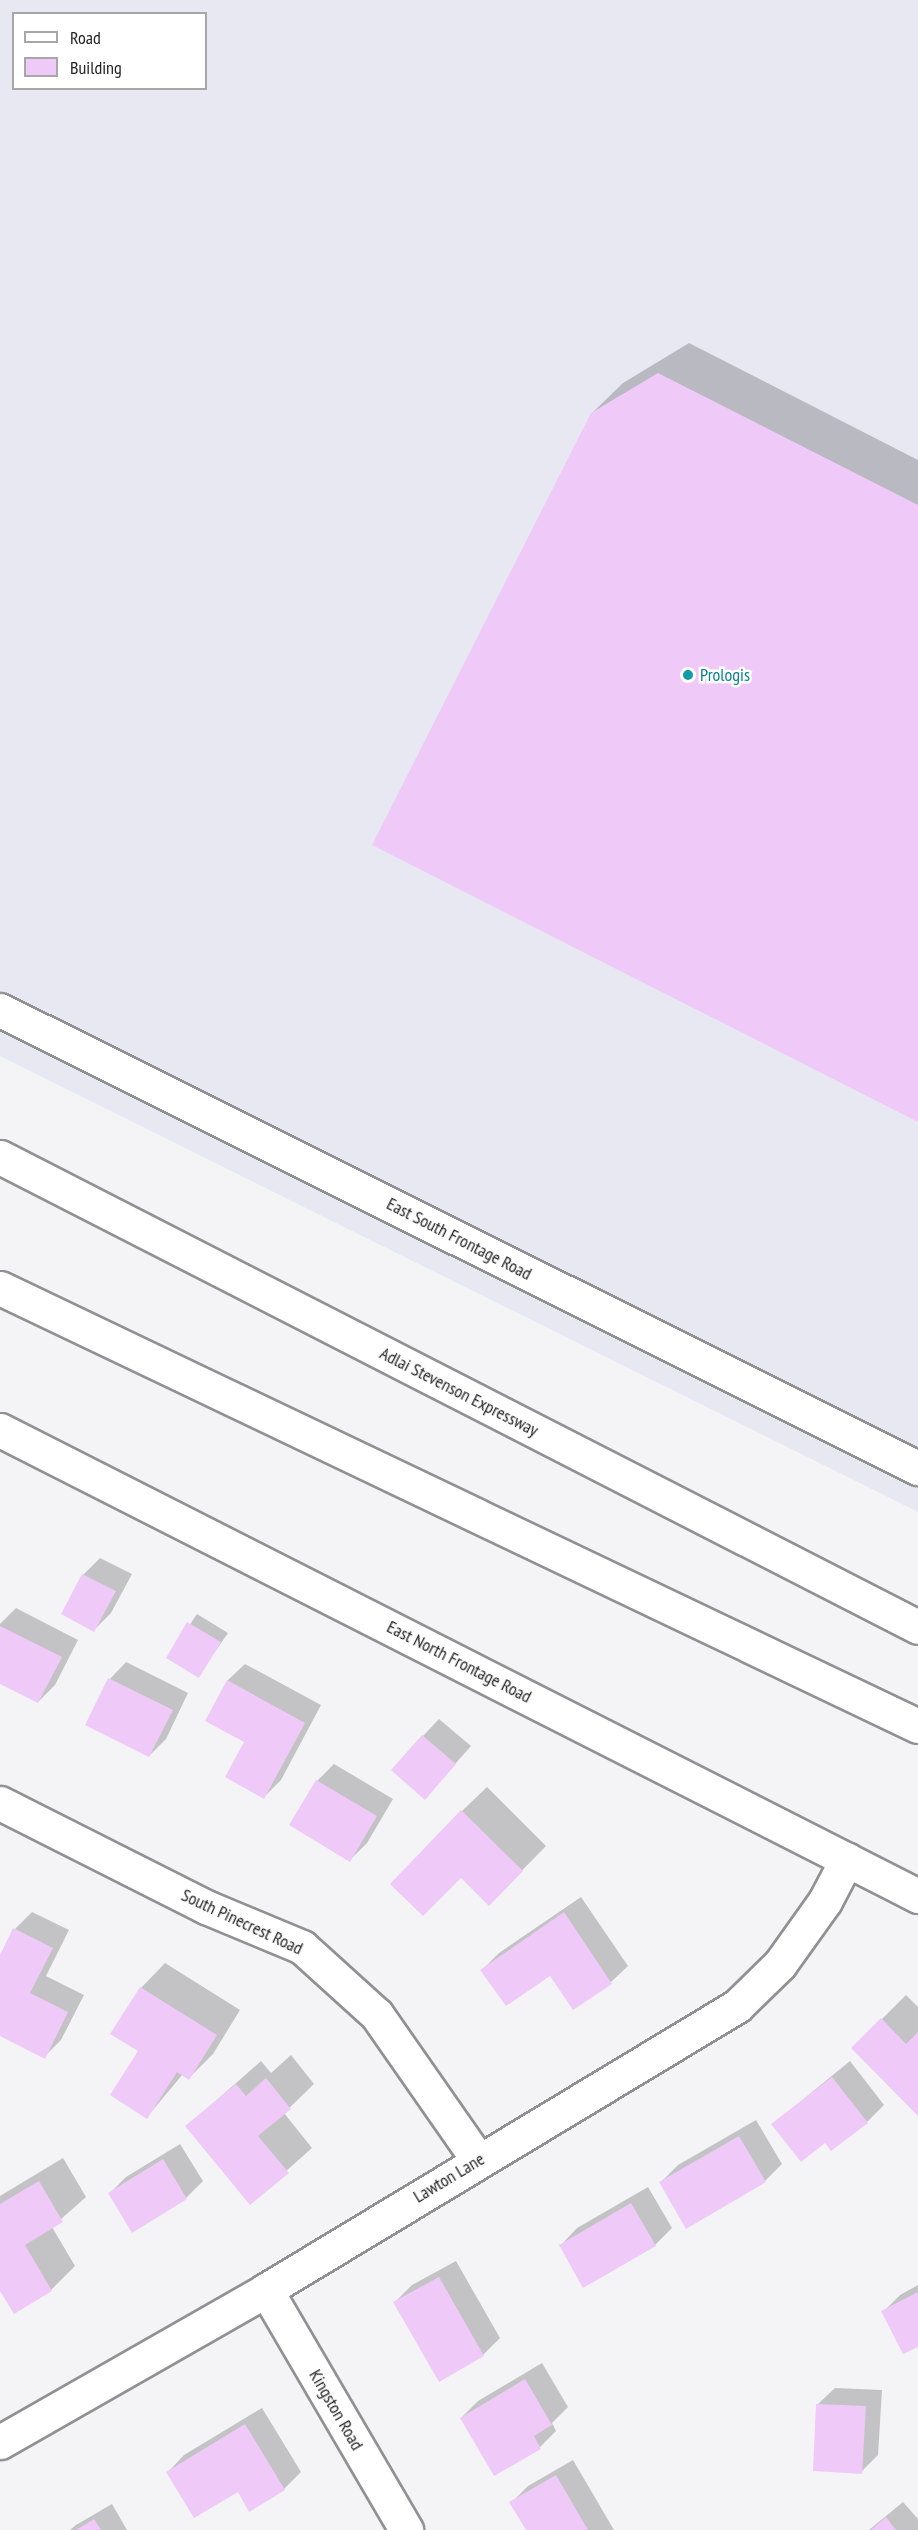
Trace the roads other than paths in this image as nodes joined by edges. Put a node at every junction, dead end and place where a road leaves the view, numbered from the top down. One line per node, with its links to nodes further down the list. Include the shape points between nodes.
1 (0, 1010): 5 (main road, East South Frontage Road)
2 (0, 1157): 6 (main road, Adlai Stevenson Expressway)
3 (0, 1288): 7 (main road)
4 (0, 1430): 9 (main road, East North Frontage Road)
5 (918, 1468)
6 (918, 1627)
7 (918, 1726)
8 (0, 1803): 11 (main road, South Pinecrest Road, via 206,1907 302,1947 377,2015)
9 (848, 1859): 10 (main road, East North Frontage Road); 11 (main road, Lawton Lane, via 825,1901 780,1964 737,2006)
10 (918, 1896)
11 (478, 2160): 12 (main road, Lawton Lane)
12 (266, 2290): 13 (main road, Lawton Lane); 14 (main road, Kingston Road)
13 (0, 2442)
14 (406, 2530)

